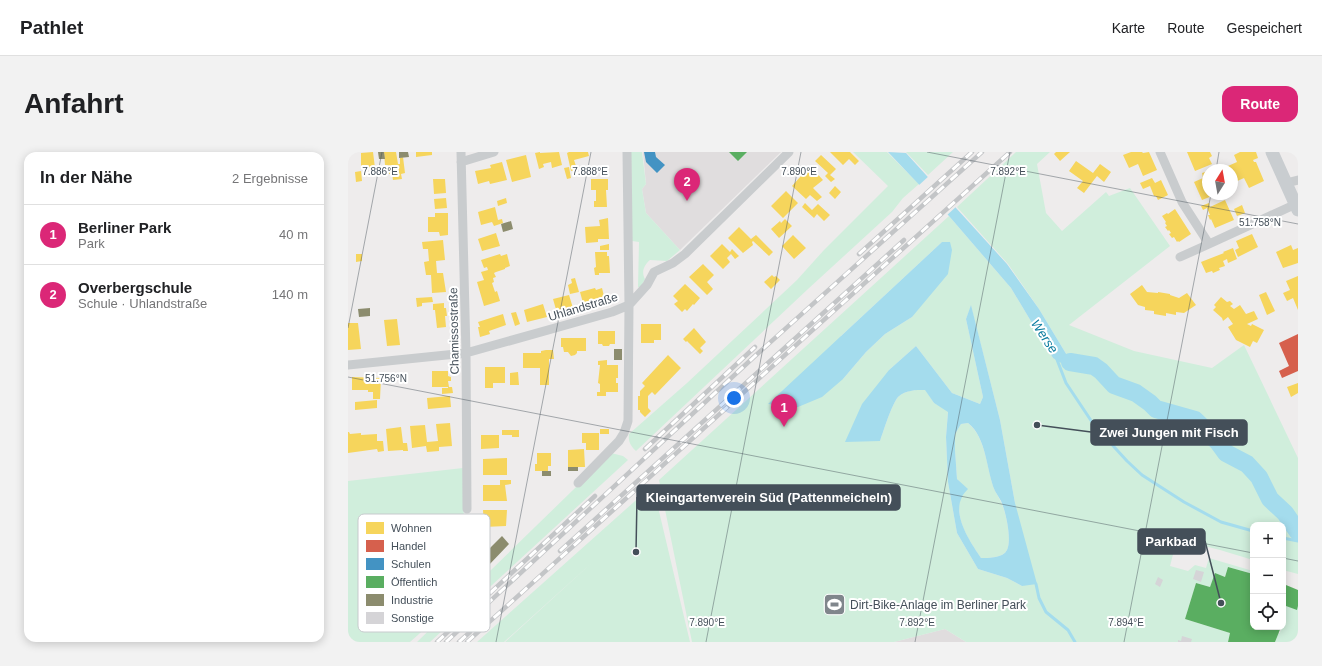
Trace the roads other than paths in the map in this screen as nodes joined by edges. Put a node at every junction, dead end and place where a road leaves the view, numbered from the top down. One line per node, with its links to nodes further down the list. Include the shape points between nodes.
1 (461, 152): 7 (street, Chamissostraße)
2 (494, 152): 7 (street)
3 (627, 152): 12 (street)
4 (789, 152): 12 (street, Uhlandstraße, via 685,254 673,264 654,272 647,285)
5 (1160, 152): 10 (street, via 1182,202)
6 (1272, 152): 8 (street)
7 (461, 162): 13 (street, Chamissostraße)
8 (1292, 181): 9 (street)
9 (1297, 207): 10 (street)
10 (1209, 244): 11 (street)
11 (1180, 257)
12 (629, 305): 13 (street, Uhlandstraße); 15 (street, via 628,421 619,441)
13 (466, 353): 14 (street, Uhlandstraße); 16 (street, Chamissostraße)
14 (348, 365)
15 (578, 483)
16 (467, 509)

